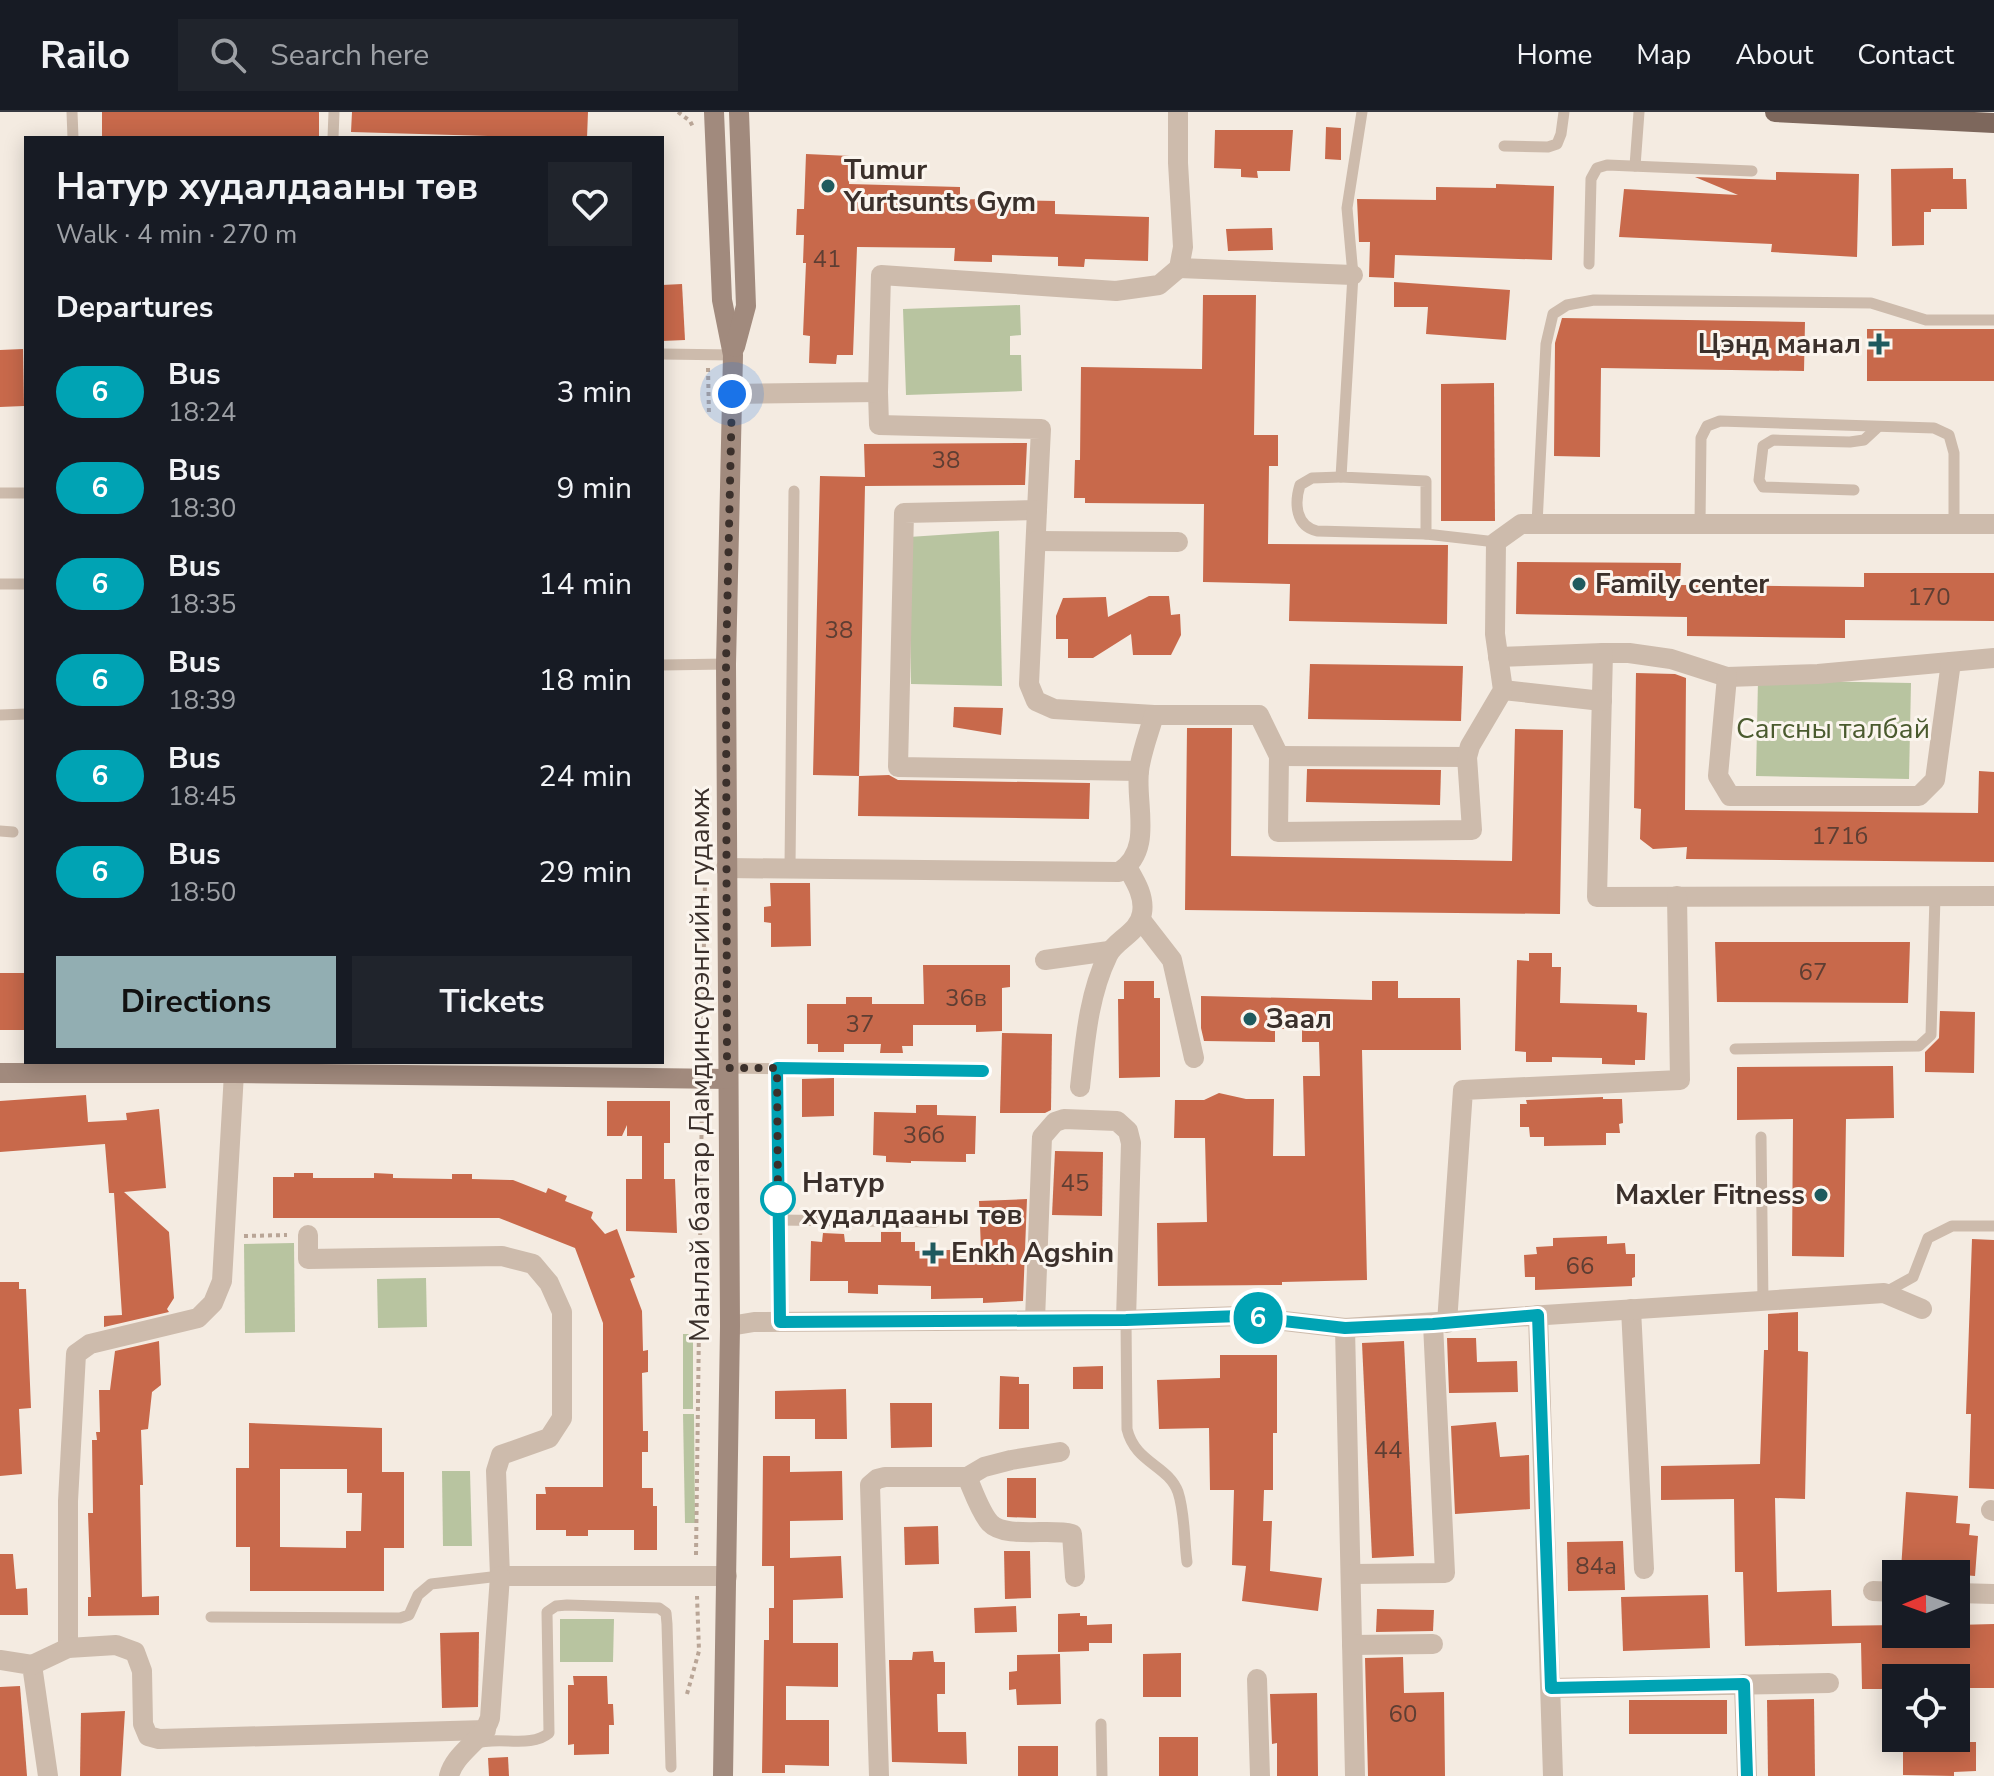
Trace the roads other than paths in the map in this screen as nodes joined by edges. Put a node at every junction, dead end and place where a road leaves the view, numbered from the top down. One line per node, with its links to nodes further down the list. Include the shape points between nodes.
1 (72, 112): 11 (lane)
2 (334, 112): 12 (lane)
3 (714, 112): 21 (main road, Манлай баатар Дамдинсүрэнгийн гудамж, via 722,300)
4 (739, 112): 21 (main road, Манлай баатар Дамдинсүрэнгийн гудамж, via 746,306)
5 (1178, 112): 17 (street, via 1183,247)
6 (1362, 112): 18 (lane, via 1347,208)
7 (1564, 112): 13 (lane, via 1557,144)
8 (1639, 112): 14 (lane)
9 (1775, 112): 10 (main road)
10 (1994, 123)
11 (73, 136)
12 (333, 136)
13 (1504, 146)
14 (1635, 166): 15 (lane); 16 (lane, via 1597,168 1591,179)
15 (1752, 171)
16 (1589, 264)
17 (1179, 268): 18 (street); 22 (street, via 1159,285 1116,291 881,275)
18 (1353, 275): 25 (lane)
19 (1994, 320): 31 (lane, via 1926,320 1871,303 1594,300 1567,305 1553,314 1546,344)
20 (664, 354): 21 (lane)
21 (733, 355): 23 (main road, Манлай баатар Дамдинсүрэнгийн гудамж)
22 (878, 392): 23 (street); 30 (street, via 879,425 1041,429)
23 (732, 394): 45 (main road, Манлай баатар Дамдинсүрэнгийн гудамж)
24 (1878, 427): 26 (lane, via 1864,440 1773,440 1763,446 1763,487); 32 (lane, via 1720,421 1707,426 1701,438); 33 (lane, via 1934,428 1949,435)
25 (1341, 477): 35 (lane, via 1426,481); 35 (lane, via 1312,478 1300,485 1299,520 1304,526 1317,531)
26 (1854, 490)
27 (794, 491): 58 (lane)
28 (0, 493): 29 (lane)
29 (24, 493)
30 (1037, 510): 36 (street); 55 (street, via 904,513 898,767)
31 (1537, 524): 32 (street); 38 (street, via 1521,524)
32 (1700, 524): 33 (street)
33 (1954, 524): 34 (street)
34 (1994, 524)
35 (1426, 534): 38 (lane)
36 (1036, 541): 37 (street); 52 (street, via 1029,684 1036,701 1054,709)
37 (1178, 542)
38 (1496, 542): 42 (street)
39 (0, 584): 40 (lane)
40 (24, 584)
41 (1603, 653): 42 (street); 47 (street, via 1671,659); 49 (street)
42 (1498, 657): 48 (street)
43 (1994, 658): 44 (street)
44 (1951, 662): 47 (street); 47 (street, via 1935,780 1919,796 1730,796 1718,776)
45 (726, 664): 46 (lane); 60 (main road, Манлай баатар Дамдинсүрэнгийн гудамж)
46 (664, 665)
47 (1727, 677)
48 (1503, 690): 49 (street); 54 (street)
49 (1602, 701): 61 (street, via 1597,897)
50 (24, 714): 51 (lane)
51 (0, 715)
52 (1154, 715): 53 (street, via 1259,715); 55 (street)
53 (1279, 756): 54 (street); 54 (street, via 1278,832 1472,830)
54 (1467, 757)
55 (1139, 771): 59 (street, via 1140,844)
56 (0, 831): 57 (lane)
57 (13, 832)
58 (790, 867): 59 (street, via 1119,872); 60 (street)
59 (1127, 867): 64 (street, via 1141,895)
60 (726, 868): 74 (main road, Манлай баатар Дамдинсүрэнгийн гудамж)
61 (1677, 896): 63 (street); 89 (street, via 1680,1080 1463,1090)
62 (1994, 896): 63 (street)
63 (1935, 897): 67 (lane, via 1931,1035 1919,1046)
64 (1141, 920): 65 (street); 68 (street, via 1172,960)
65 (1109, 951): 66 (street); 75 (street, via 1087,1027)
66 (1045, 960)
67 (1735, 1049)
68 (1194, 1058)
69 (777, 1068): 71 (lane); 74 (lane); 77 (lane)
70 (582, 1069): 73 (main road); 74 (main road, via 702,1078)
71 (983, 1071)
72 (0, 1073): 73 (main road)
73 (234, 1073): 107 (street, via 222,1281 213,1303 198,1318 90,1344 76,1354)
74 (728, 1074): 90 (main road, Манлай баатар Дамдинсүрэнгийн гудамж)
75 (1080, 1087)
76 (1761, 1137): 82 (lane)
77 (778, 1220): 78 (lane); 88 (lane)
78 (935, 1222)
79 (1994, 1226): 81 (lane, via 1952,1226 1928,1238 1913,1277)
80 (308, 1235): 97 (street, via 308,1259 502,1256 533,1264 549,1283 562,1312 562,1418 549,1438 501,1455 496,1471)
81 (1884, 1293): 82 (street); 84 (street)
82 (1763, 1303): 83 (street)
83 (1631, 1309): 85 (street); 95 (street)
84 (1922, 1309)
85 (1538, 1315): 89 (street); 113 (street)
86 (1035, 1320): 87 (street); 87 (street, via 1042,1137 1064,1119 1117,1121 1128,1131); 88 (street)
87 (1126, 1320): 91 (street, via 1240,1316); 94 (lane, via 1131,1445 1177,1491)
88 (780, 1322): 90 (street)
89 (1440, 1323): 91 (street); 96 (street, via 1445,1573)
90 (730, 1326): 98 (main road, Манлай баатар Дамдинсүрэнгийн гудамж)
91 (1345, 1328): 96 (street)
92 (1060, 1452): 93 (street, via 984,1467)
93 (967, 1477): 99 (street, via 990,1523 1003,1530 1072,1534); 121 (street, via 885,1477 870,1485)
94 (1187, 1562)
95 (1644, 1569)
96 (1353, 1574): 106 (street)
97 (500, 1576): 98 (street); 104 (lane, via 431,1584 418,1595 409,1615 400,1618); 115 (street)
98 (727, 1576): 120 (main road, Манлай баатар Дамдинсүрэнгийн гудамж)
99 (1075, 1577)
100 (1873, 1591): 101 (street)
101 (1882, 1591)
102 (1970, 1593): 103 (street)
103 (1994, 1594)
104 (211, 1617)
105 (1433, 1644): 106 (street)
106 (1352, 1645): 124 (street)
107 (68, 1648): 109 (street); 115 (street, via 116,1645 135,1652 142,1671 143,1724 148,1736 159,1739)
108 (0, 1660): 109 (street)
109 (32, 1665): 118 (street)
110 (1257, 1679): 123 (street)
111 (1829, 1683): 112 (street)
112 (1744, 1684): 113 (street); 126 (street)
113 (1551, 1688): 125 (street)
114 (1101, 1724): 122 (lane)
115 (486, 1730): 116 (street)
116 (470, 1745): 117 (lane, via 537,1741 549,1733 547,1612 567,1605 659,1608 666,1613 667,1624); 119 (street)
117 (671, 1767)
118 (48, 1776)
119 (449, 1776)
120 (723, 1776)
121 (879, 1776)
122 (1102, 1776)
123 (1260, 1776)
124 (1355, 1776)
125 (1553, 1776)
126 (1747, 1776)

